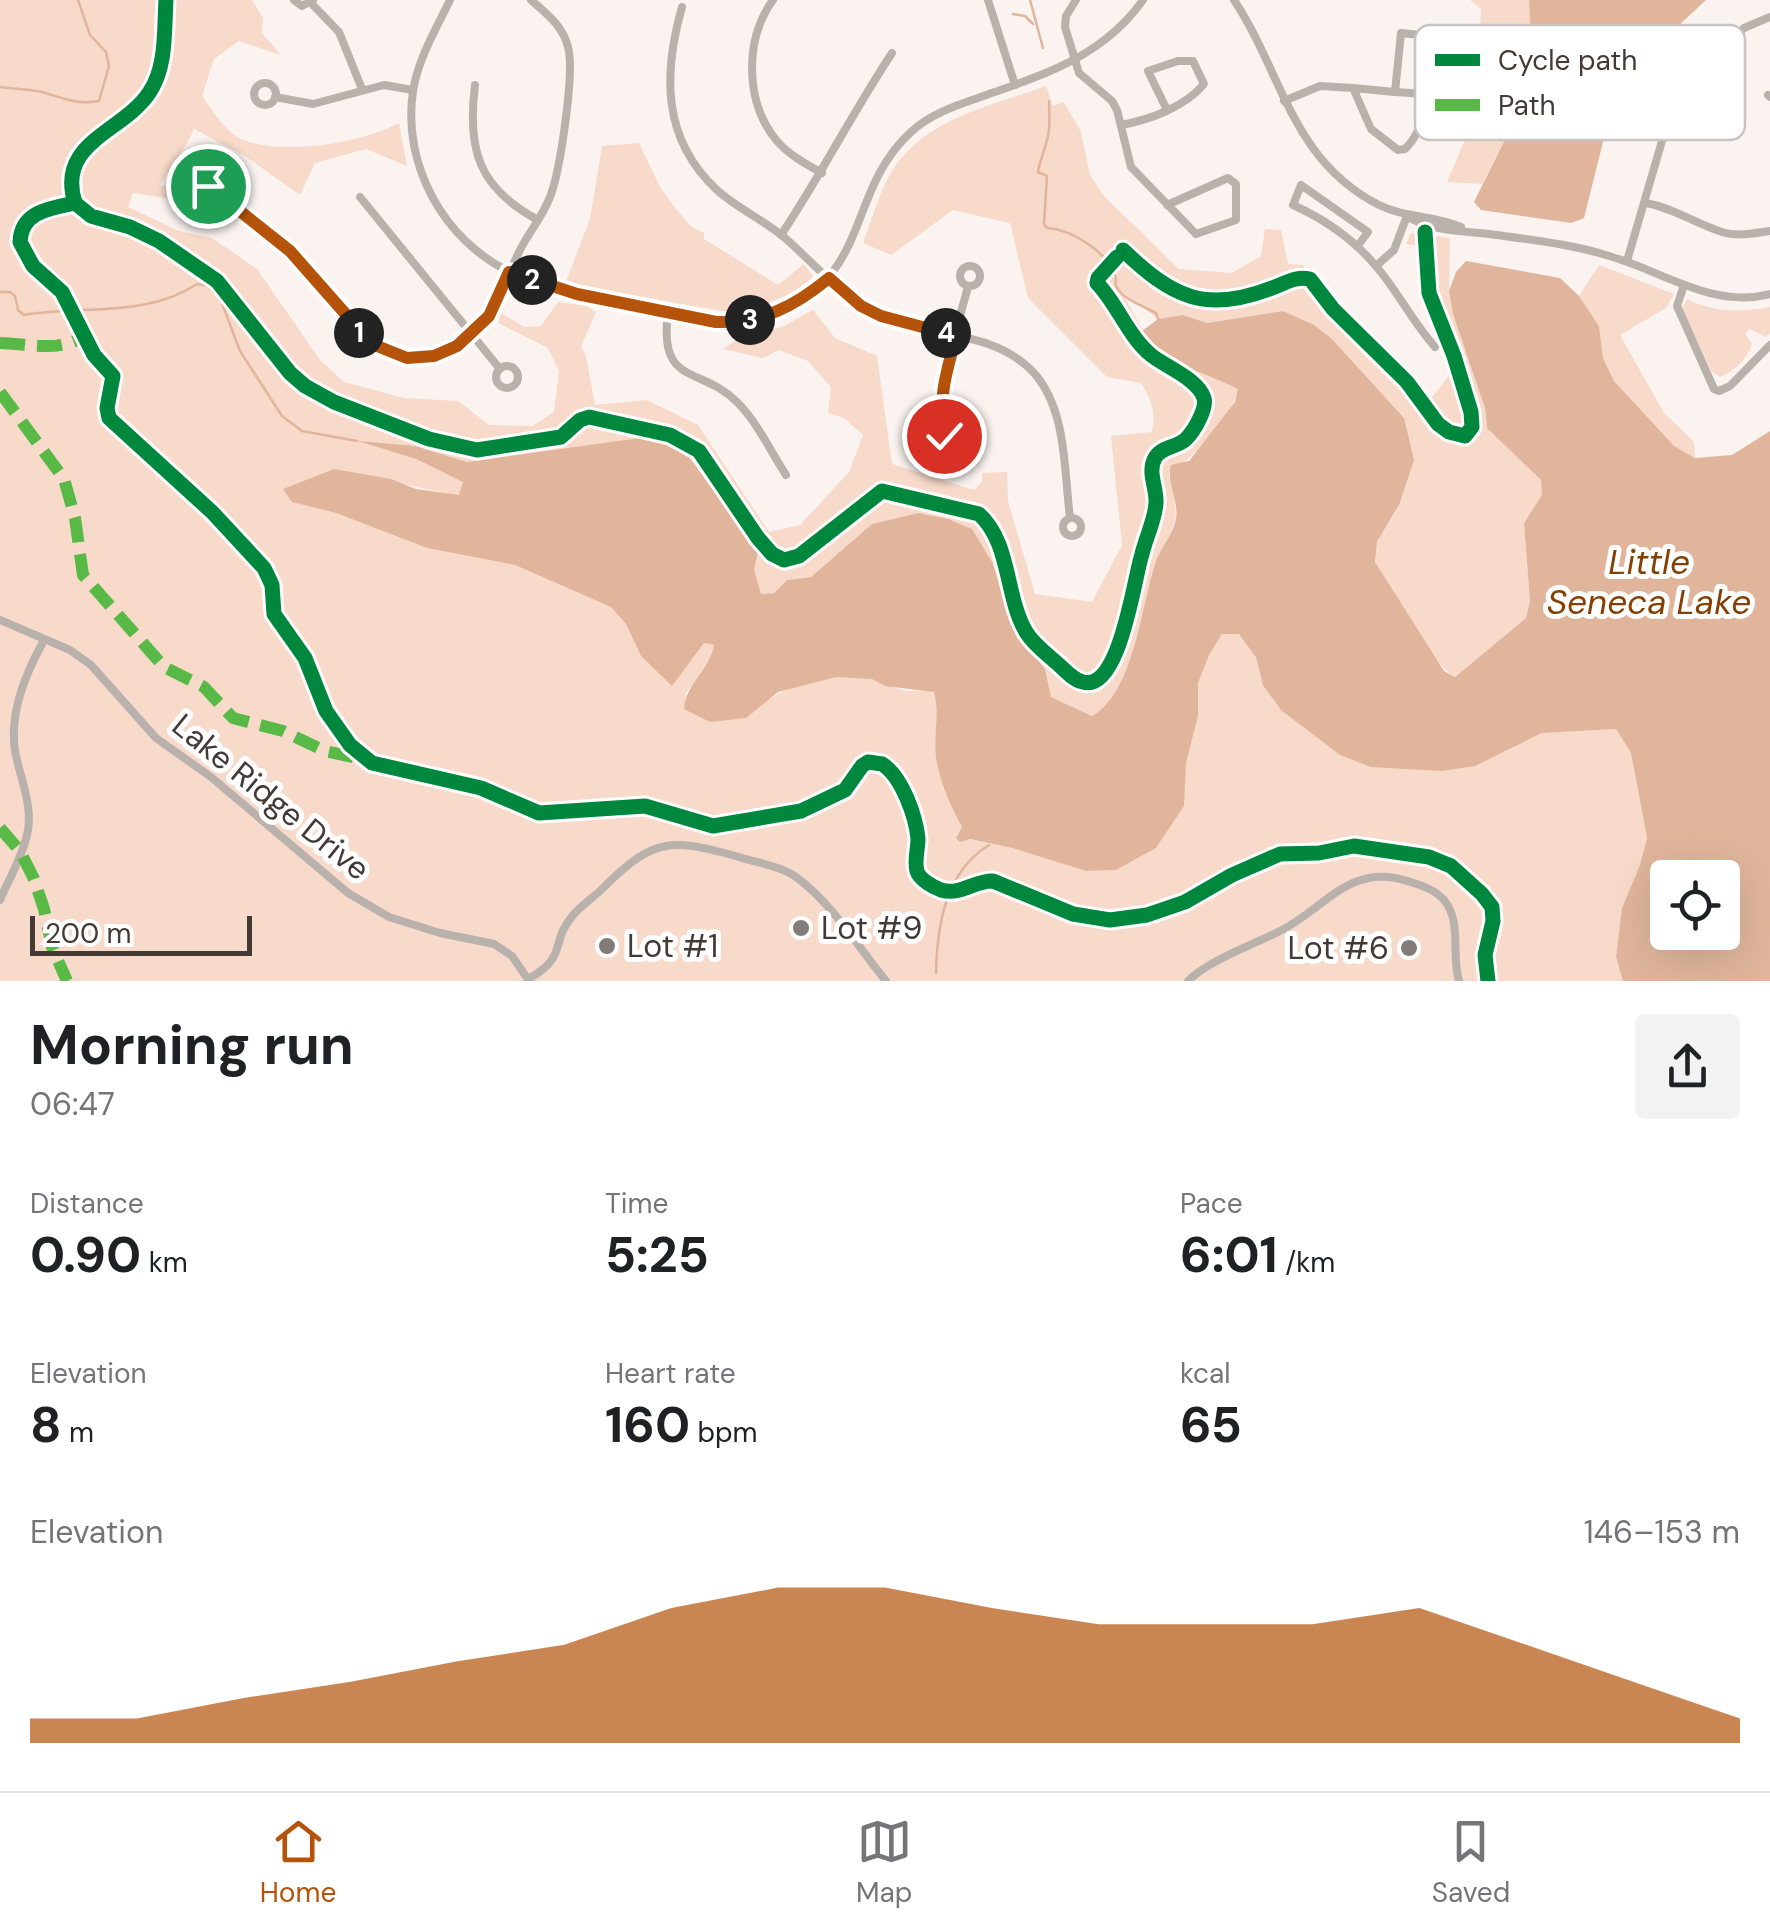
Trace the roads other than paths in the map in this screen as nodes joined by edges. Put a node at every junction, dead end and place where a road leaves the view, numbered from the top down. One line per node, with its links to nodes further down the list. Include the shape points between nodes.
1 (294, 0): 9 (street, via 302,6)
2 (450, 0): 20 (street)
3 (531, 0): 35 (street, via 556,22 571,69 554,189)
4 (773, 0): 29 (street, via 754,49 754,97 778,142)
5 (988, 0): 17 (street)
6 (1076, 0): 15 (street, via 1065,27)
7 (1143, 0): 15 (street, via 1113,36)
8 (1234, 0): 24 (street)
9 (312, 2): 19 (street, via 339,32)
10 (682, 8): 37 (street, via 668,72 679,134 714,188)
11 (1770, 17): 12 (street)
12 (1745, 28)
13 (1415, 34): 21 (street, via 1402,33)
14 (892, 53): 29 (street)
15 (1075, 61): 17 (street); 26 (street, via 1084,80 1112,102)
16 (474, 85): 35 (street, via 471,126 480,164 502,196)
17 (1015, 85): 42 (street, via 954,106 912,130 891,153)
18 (1352, 88): 21 (street); 24 (street, via 1320,86); 27 (street, via 1371,130 1398,150)
19 (362, 89): 20 (street); 23 (street, via 313,104)
20 (413, 90): 41 (street, via 414,146 431,196 460,236)
21 (1395, 92): 22 (street)
22 (1415, 93)
23 (275, 97)
24 (1284, 101): 34 (street, via 1312,150 1338,178)
25 (1166, 110): 25 (street, via 1204,84 1193,61 1148,72); 26 (street)
26 (1121, 126): 33 (street, via 1130,167)
27 (1415, 137)
28 (1662, 140): 32 (street)
29 (822, 173): 37 (street)
30 (360, 198): 47 (street)
31 (226, 200): 47 (street, via 290,251 372,344 416,358 457,346)
32 (1646, 203): 36 (street, via 1724,233); 39 (street)
33 (1167, 205): 33 (street, via 1196,234 1236,220 1236,184 1228,178)
34 (1408, 216): 39 (street); 40 (street, via 1394,250)
35 (538, 220): 41 (street)
36 (1770, 231)
37 (782, 235): 42 (street)
38 (1357, 246): 38 (street, via 1368,232 1301,185 1294,205); 40 (street)
39 (1628, 261): 43 (street)
40 (1376, 266): 50 (street)
41 (509, 272): 46 (street); 47 (street, via 489,316)
42 (829, 278): 46 (street, via 788,309 761,318 716,322); 48 (street, via 881,316)
43 (1684, 285): 45 (street, via 1736,300); 49 (street, via 1676,306 1714,390 1730,386)
44 (968, 286): 48 (street)
45 (1770, 294)
46 (668, 313): 53 (street, via 666,346 674,362 738,403)
47 (472, 333): 51 (street)
48 (956, 336): 52 (street, via 943,400); 54 (street, via 1014,356 1049,394)
49 (1770, 346)
50 (1435, 347)
51 (500, 369)
52 (948, 429)
53 (786, 475)
54 (1070, 518)
55 (0, 620): 56 (street, Lake Ridge Drive)
56 (44, 640): 57 (street, via 14,722 27,834); 58 (street, Lake Ridge Drive, via 91,665 156,738 348,893 390,917 494,944)
57 (0, 900)
58 (529, 980): 59 (street, Lake Ridge Drive, via 550,966 573,915 624,866 652,848 684,844 795,876)
59 (886, 981)
60 (1188, 981): 61 (street, via 1295,923 1337,889 1374,876 1402,878 1448,905)
61 (1459, 981)

